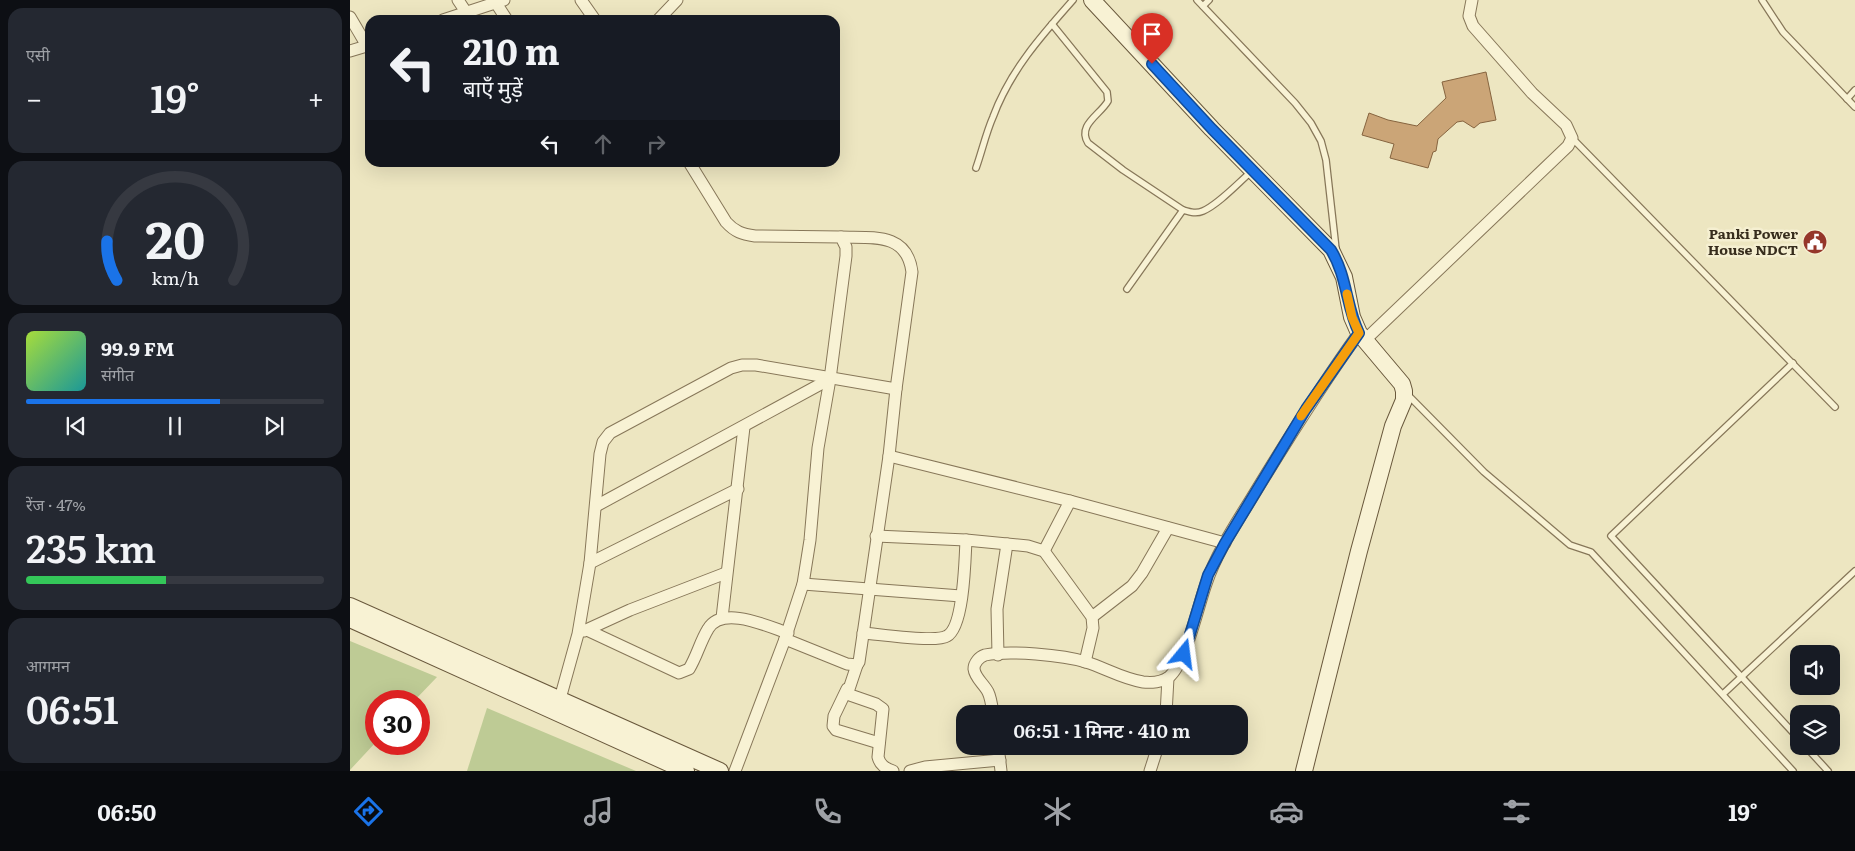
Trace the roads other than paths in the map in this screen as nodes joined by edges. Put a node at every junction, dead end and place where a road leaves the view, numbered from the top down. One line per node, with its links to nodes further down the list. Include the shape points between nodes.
1 (458, 0): 12 (street)
2 (581, 0): 14 (street)
3 (677, 0): 15 (street)
4 (1073, 0): 17 (lane)
5 (1092, 0): 27 (street)
6 (1197, 0): 10 (lane)
7 (1209, 0): 10 (lane)
8 (1472, 0): 24 (street, via 1469,16 1473,26 1532,93 1566,125)
9 (1762, 0): 22 (lane, via 1783,32)
10 (1203, 6): 30 (lane, via 1311,123 1326,160)
11 (501, 8): 12 (street)
12 (466, 12): 13 (street)
13 (457, 15)
14 (592, 15)
15 (663, 15)
16 (350, 17): 18 (street)
17 (1052, 24): 26 (lane, via 1006,86); 28 (lane, via 1108,92 1105,106 1084,131 1088,143)
18 (365, 40)
19 (365, 46): 20 (street)
20 (350, 51)
21 (1855, 90): 22 (lane)
22 (1846, 99): 23 (lane)
23 (1855, 107)
24 (1572, 138): 32 (street, via 1568,146); 33 (lane)
25 (692, 167): 29 (street, via 734,230 742,234)
26 (976, 168)
27 (1252, 171): 28 (lane, via 1201,212); 30 (street, via 1331,250)
28 (1183, 210): 31 (lane)
29 (841, 237): 34 (street, via 846,256); 35 (street, via 891,241 904,248 910,259 912,272)
30 (1338, 261): 32 (street, via 1352,317)
31 (1127, 290)
32 (1362, 336): 36 (street, via 1402,384); 46 (street, via 1306,409)
33 (1792, 363): 37 (lane); 65 (lane, via 1611,536)
34 (830, 379): 35 (street); 38 (street); 42 (street, via 742,364 610,433 600,454); 52 (street, via 818,448)
35 (896, 389): 39 (street)
36 (1404, 391): 68 (lane, via 1484,472 1570,545 1591,552); 83 (street, via 1359,551)
37 (1836, 407)
38 (744, 427): 40 (street); 42 (street)
39 (889, 456): 41 (street); 44 (street)
40 (738, 489): 49 (street); 51 (street)
41 (1070, 501): 43 (street); 48 (street)
42 (596, 506): 49 (street)
43 (1168, 528): 46 (street); 56 (street, via 1132,586)
44 (876, 536): 45 (street); 53 (street)
45 (966, 540): 47 (street); 54 (street)
46 (1225, 543): 66 (street, via 1208,575 1184,654)
47 (1006, 544): 48 (street); 62 (street, via 997,609)
48 (1044, 551): 56 (street)
49 (590, 563): 59 (street)
50 (1855, 571): 65 (lane)
51 (726, 574): 57 (street); 59 (street)
52 (803, 584): 53 (street); 61 (street)
53 (870, 588): 54 (street); 60 (street)
54 (961, 596): 60 (street, via 958,620 947,636 926,638)
55 (350, 606): 71 (street)
56 (1092, 617): 63 (street, via 1092,634)
57 (722, 618): 59 (street, via 714,621 708,629 689,669 679,673); 61 (street, via 742,619)
58 (350, 619): 71 (street)
59 (582, 632): 71 (street)
60 (862, 633): 64 (street)
61 (786, 636): 64 (street, via 847,664); 79 (street)
62 (998, 655): 63 (street, via 1059,657); 69 (street, via 979,658 974,669 988,692)
63 (1085, 662): 66 (street, via 1130,679 1157,682)
64 (857, 665): 67 (street)
65 (1742, 677): 68 (lane); 72 (lane)
66 (1168, 678): 70 (street)
67 (847, 689): 73 (street, via 850,695 882,709); 73 (street, via 834,716 833,726 836,730)
68 (1723, 694): 84 (lane)
69 (991, 705)
70 (1166, 705)
71 (558, 706): 77 (street); 78 (street)
72 (1790, 729)
73 (879, 743): 80 (street, via 879,762)
74 (1155, 755): 82 (street)
75 (1813, 755): 85 (lane)
76 (1000, 766): 81 (street, via 925,766)
77 (686, 771)
78 (720, 771)
79 (735, 771)
80 (893, 771)
81 (910, 771)
82 (1150, 771)
83 (1304, 771)
84 (1793, 771)
85 (1828, 771)

